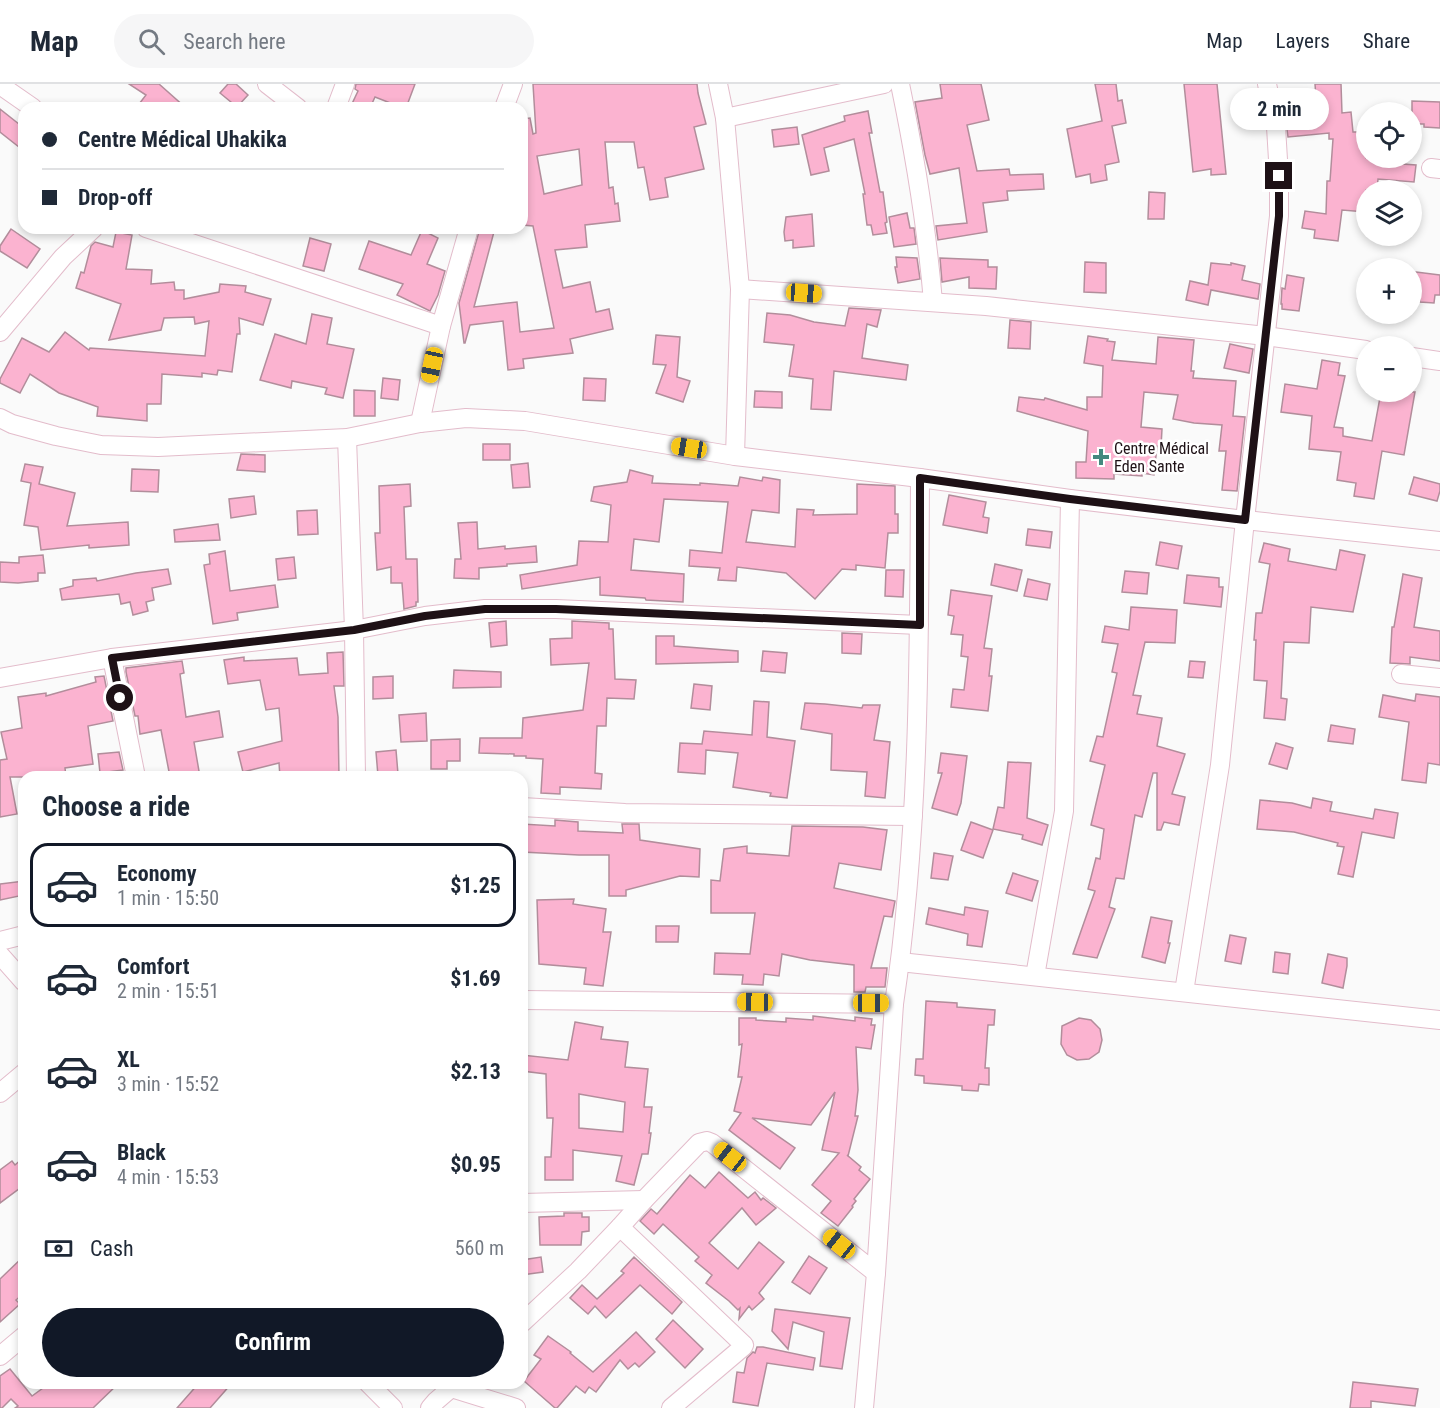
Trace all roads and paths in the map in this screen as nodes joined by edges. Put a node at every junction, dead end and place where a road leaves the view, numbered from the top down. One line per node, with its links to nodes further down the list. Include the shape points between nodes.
1 (267, 84): 10 (street)
2 (345, 84): 11 (street)
3 (513, 84): 12 (street)
4 (718, 84): 13 (street)
5 (884, 84): 13 (street)
6 (900, 84): 18 (street, via 924,217)
7 (1267, 84): 21 (street, via 1276,127 1279,216)
8 (0, 85): 9 (street)
9 (24, 102)
10 (290, 102)
11 (338, 102)
12 (506, 102)
13 (724, 118): 17 (street)
14 (88, 234): 20 (street, via 63,257)
15 (164, 234): 19 (street)
16 (467, 234): 19 (street)
17 (740, 289): 18 (street); 28 (street)
18 (933, 302): 21 (street)
19 (441, 326): 26 (street)
20 (0, 332)
21 (1266, 336): 22 (street); 31 (street)
22 (1356, 349)
23 (1422, 358): 24 (street)
24 (1440, 361)
25 (0, 418): 27 (street, via 101,445 158,447)
26 (420, 423): 27 (street); 28 (street, via 466,418 525,421)
27 (347, 438): 34 (street)
28 (735, 456): 29 (street)
29 (920, 478): 30 (street); 33 (street)
30 (1070, 499): 31 (street); 48 (street, via 1064,811)
31 (1245, 520): 32 (street); 49 (street, via 1220,765)
32 (1440, 541)
33 (920, 625): 34 (street, via 485,609); 42 (street)
34 (354, 630): 35 (street); 40 (street)
35 (112, 658): 37 (street); 39 (street)
36 (1401, 674): 38 (street)
37 (0, 678)
38 (1440, 678)
39 (135, 771)
40 (356, 771)
41 (528, 807): 42 (street, via 625,813)
42 (913, 816): 46 (street)
43 (18, 936): 44 (street)
44 (0, 941)
45 (0, 955): 47 (street)
46 (900, 962): 48 (street); 51 (street)
47 (18, 975)
48 (1035, 976): 49 (street)
49 (1184, 992): 52 (street)
50 (528, 1000): 51 (street)
51 (894, 1004): 58 (street)
52 (1440, 1020)
53 (18, 1078): 54 (street)
54 (0, 1093)
55 (644, 1200): 56 (street); 57 (street); 58 (street, via 699,1143 706,1141)
56 (528, 1203)
57 (620, 1227): 59 (street); 68 (street, via 744,1345)
58 (876, 1273): 69 (street)
59 (528, 1317)
60 (18, 1341): 61 (street)
61 (0, 1356)
62 (374, 1389): 65 (street)
63 (450, 1389): 66 (street)
64 (465, 1389): 67 (street)
65 (393, 1408)
66 (430, 1408)
67 (516, 1408)
68 (671, 1408)
69 (864, 1408)

